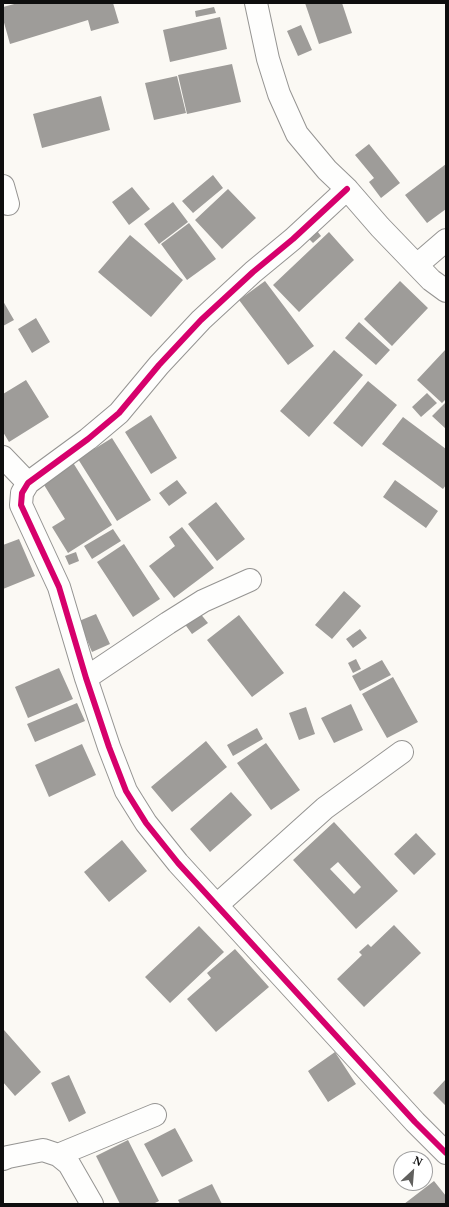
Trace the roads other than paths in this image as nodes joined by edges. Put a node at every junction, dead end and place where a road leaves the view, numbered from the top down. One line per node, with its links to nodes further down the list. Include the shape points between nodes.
1 (256, 3): 2 (street, via 268,59 279,94 297,134 327,170)
2 (347, 189): 4 (street); 7 (street, via 201,320 119,413)
3 (446, 240): 4 (street)
4 (416, 264): 5 (street)
5 (446, 291)
6 (3, 457): 7 (street)
7 (28, 483): 9 (street, via 22,493 21,505 59,587)
8 (250, 580): 9 (street, via 203,601)
9 (86, 678): 11 (street, via 126,791 146,823)
10 (402, 752): 11 (street, via 326,808)
11 (217, 905): 13 (street)
12 (155, 1115): 14 (street)
13 (446, 1153)
14 (58, 1155): 15 (street, via 43,1150); 16 (street, via 69,1164)
15 (3, 1159)
16 (92, 1204)

